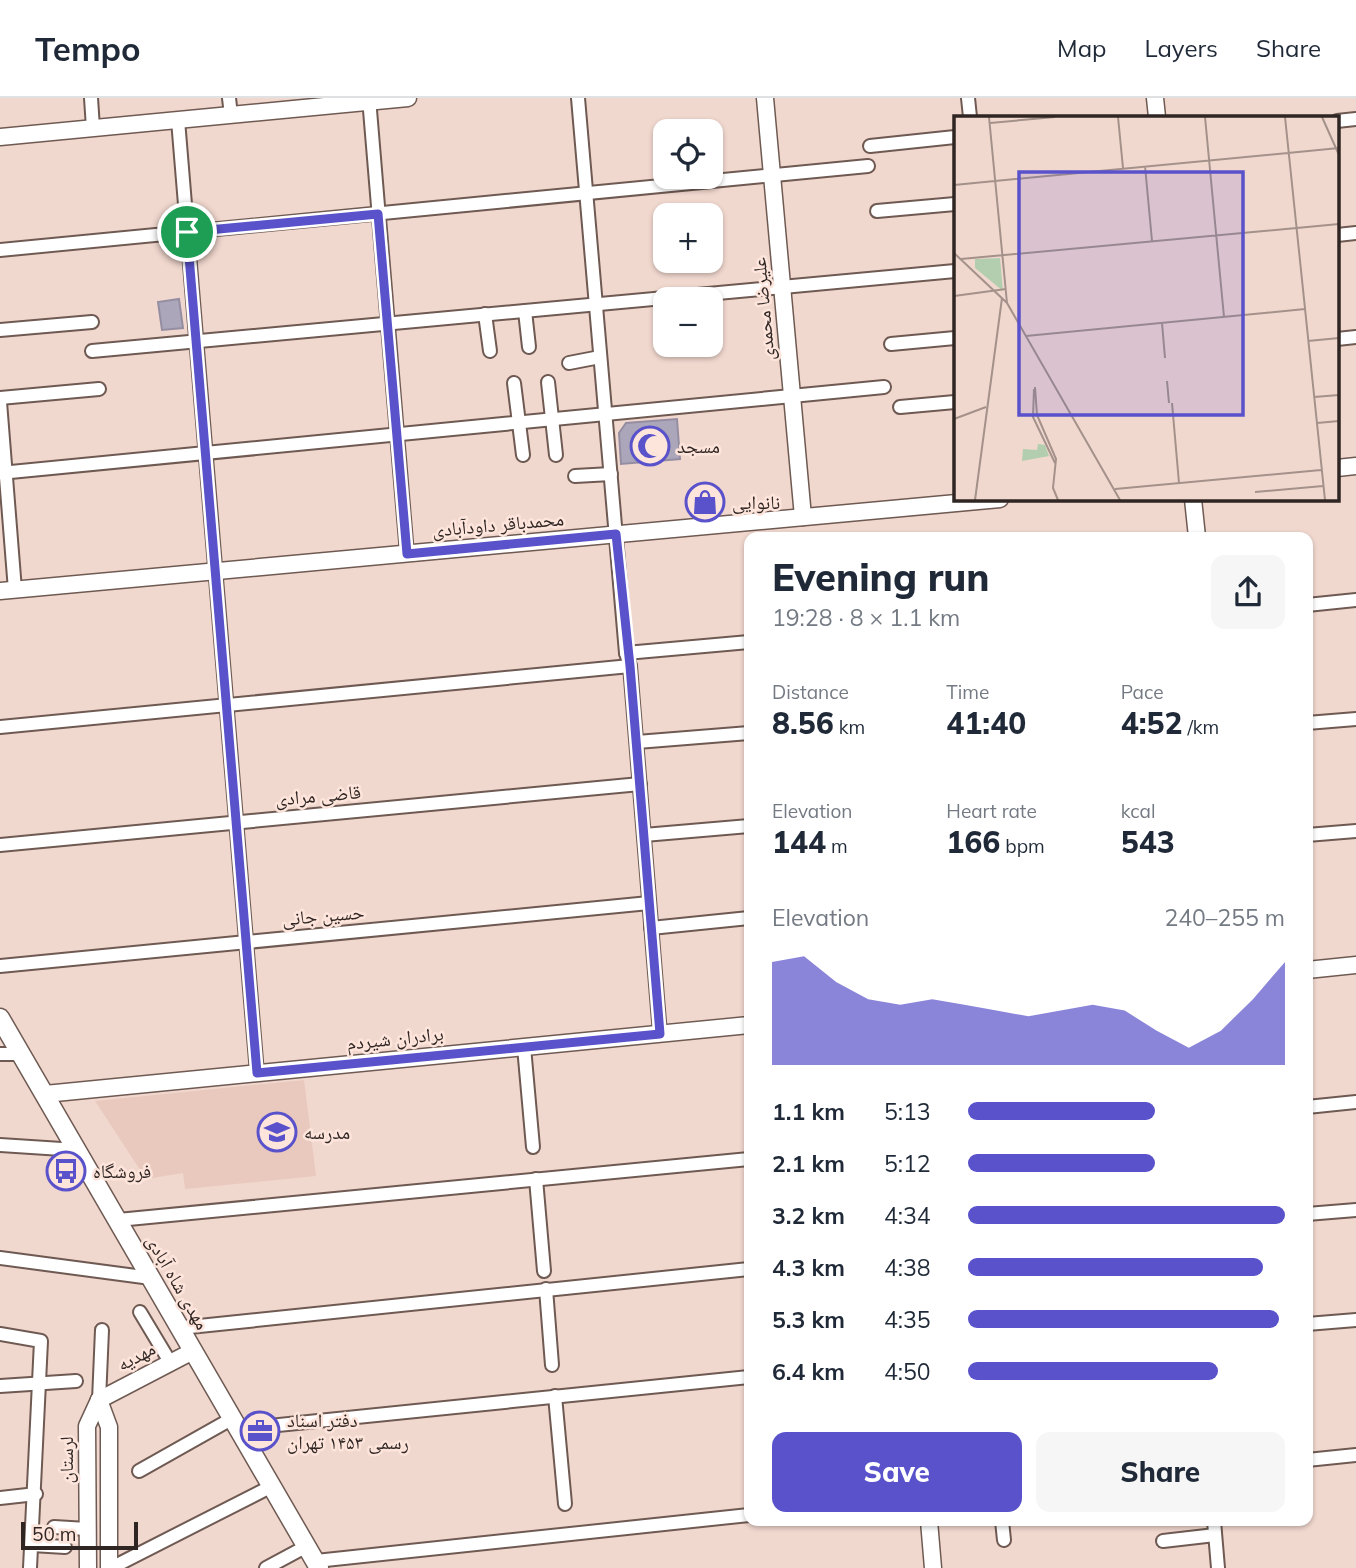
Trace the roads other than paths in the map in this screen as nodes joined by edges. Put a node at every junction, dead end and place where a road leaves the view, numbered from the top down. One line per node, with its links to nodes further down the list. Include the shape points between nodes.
1 (91, 98): 15 (street)
2 (229, 98): 9 (street)
3 (408, 98): 8 (street)
4 (578, 98): 21 (street)
5 (765, 98): 20 (street, علیرضا محمدی)
6 (968, 98): 10 (street)
7 (1156, 98): 11 (street)
8 (369, 100): 9 (street); 24 (street)
9 (231, 115): 13 (street)
10 (970, 116)
11 (1157, 116)
12 (1356, 119): 14 (street)
13 (178, 120): 15 (street); 25 (street)
14 (1338, 121)
15 (93, 128): 16 (street)
16 (0, 137)
17 (954, 137): 18 (street)
18 (870, 146)
19 (868, 166): 20 (street)
20 (772, 176): 21 (street); 30 (street, علیرضا محمدی)
21 (586, 193): 24 (street); 33 (street)
22 (954, 204): 23 (street)
23 (877, 211)
24 (378, 214): 25 (street); 37 (street)
25 (187, 232): 28 (street); 42 (street)
26 (1356, 233): 27 (street)
27 (1338, 235)
28 (0, 250)
29 (954, 271): 30 (street)
30 (782, 287): 31 (street); 53 (street, علیرضا محمدی)
31 (723, 294)
32 (653, 300): 33 (street)
33 (596, 304): 34 (street); 47 (street)
34 (525, 311): 35 (street); 44 (street)
35 (485, 314): 37 (street); 46 (street)
36 (92, 322): 38 (street)
37 (387, 323): 42 (street); 60 (street)
38 (0, 330)
39 (1356, 337): 41 (street)
40 (954, 338): 43 (street)
41 (1338, 339)
42 (196, 341): 45 (street); 61 (street)
43 (891, 344)
44 (529, 347)
45 (92, 351)
46 (490, 351)
47 (600, 357): 48 (street); 57 (street)
48 (569, 363)
49 (548, 382): 58 (street)
50 (514, 383): 59 (street)
51 (884, 387): 53 (street)
52 (99, 389): 54 (street)
53 (792, 396): 57 (street); 71 (street, علیرضا محمدی)
54 (0, 400): 66 (street)
55 (954, 402): 56 (street)
56 (900, 407)
57 (605, 414): 58 (street); 67 (street)
58 (554, 418): 59 (street); 63 (street)
59 (520, 424): 60 (street); 62 (street)
60 (397, 434): 61 (street); 74 (street)
61 (205, 453): 66 (street); 75 (street)
62 (523, 455)
63 (556, 455)
64 (1356, 466): 65 (street)
65 (1338, 468)
66 (3, 472): 76 (street)
67 (611, 474): 68 (street); 73 (street)
68 (575, 477)
69 (989, 500): 71 (street, محمدباقر داودآبادی)
70 (1194, 500): 72 (street)
71 (803, 517): 73 (street, محمدباقر داودآبادی)
72 (1197, 532)
73 (616, 534): 74 (street, محمدباقر داودآبادی); 80 (street)
74 (407, 554): 75 (street, محمدباقر داودآبادی)
75 (215, 571): 76 (street, محمدباقر داودآبادی); 82 (street)
76 (7, 591)
77 (1356, 600): 78 (street)
78 (1313, 604)
79 (744, 642): 80 (street)
80 (626, 653): 81 (street)
81 (630, 666): 82 (street); 87 (street)
82 (226, 705): 85 (street); 89 (street)
83 (1356, 719): 84 (street)
84 (1313, 723)
85 (0, 727)
86 (744, 733): 87 (street)
87 (636, 743): 88 (street)
88 (640, 784): 89 (street, قاضی مرادی); 92 (street)
89 (236, 822): 94 (street, قاضی مرادی); 98 (street)
90 (744, 825): 92 (street)
91 (1356, 831): 93 (street)
92 (644, 835): 95 (street)
93 (1313, 835)
94 (0, 845)
95 (649, 903): 97 (street); 98 (street, حسین جانی)
96 (744, 919): 97 (street)
97 (651, 928): 104 (street)
98 (246, 942): 100 (street, حسین جانی); 108 (street)
99 (1356, 965): 101 (street)
100 (0, 966)
101 (1313, 969)
102 (0, 1018): 107 (main road, مهدی شاه آبادی)
103 (744, 1026): 104 (street, برادران شیردم)
104 (660, 1034): 105 (street, برادران شیردم)
105 (524, 1047): 108 (street, برادران شیردم); 113 (street)
106 (0, 1054): 107 (street)
107 (21, 1054): 109 (main road, مهدی شاه آبادی)
108 (257, 1073): 109 (street, برادران شیردم)
109 (45, 1094): 114 (main road, مهدی شاه آبادی)
110 (1356, 1102): 111 (street)
111 (1313, 1106)
112 (0, 1146): 114 (street)
113 (533, 1147)
114 (77, 1150): 119 (main road, مهدی شاه آبادی)
115 (744, 1159): 116 (street)
116 (536, 1179): 119 (street); 122 (street)
117 (1356, 1210): 118 (street)
118 (1313, 1214)
119 (118, 1220): 123 (main road, مهدی شاه آبادی)
120 (0, 1258): 123 (street)
121 (744, 1269): 124 (street)
122 (544, 1271)
123 (151, 1278): 128 (main road, مهدی شاه آبادی)
124 (546, 1289): 128 (street); 133 (street)
125 (139, 1312): 132 (street)
126 (1356, 1320): 127 (street)
127 (1313, 1324)
128 (180, 1328): 131 (main road, مهدی شاه آبادی)
129 (102, 1330): 139 (street)
130 (0, 1334): 135 (street, via 41,1341)
131 (193, 1351): 132 (street, مهدیه); 140 (main road, مهدی شاه آبادی)
132 (170, 1362): 139 (street, مهدیه)
133 (552, 1365)
134 (744, 1377): 138 (street)
135 (40, 1381): 136 (street); 137 (street); 145 (street)
136 (76, 1381)
137 (0, 1386)
138 (555, 1396): 140 (street); 147 (street)
139 (99, 1399): 153 (street, لرستان, via 88,1426); 162 (street, via 109,1427)
140 (236, 1424): 143 (street); 144 (main road, مهدی شاه آبادی)
141 (1356, 1455): 142 (street)
142 (1313, 1459)
143 (139, 1471)
144 (272, 1486): 159 (main road, مهدی شاه آبادی); 162 (street)
145 (36, 1494): 146 (street); 157 (street)
146 (0, 1498)
147 (565, 1504)
148 (744, 1515): 159 (street)
149 (929, 1526): 164 (street)
150 (1003, 1526): 155 (street)
151 (1214, 1526): 154 (street)
152 (54, 1527): 153 (street)
153 (88, 1528): 161 (street, لرستان)
154 (1215, 1535): 156 (street); 165 (street)
155 (1004, 1540)
156 (1163, 1541)
157 (32, 1545): 158 (street); 160 (street)
158 (65, 1547)
159 (314, 1558): 163 (street)
160 (30, 1568)
161 (88, 1568)
162 (110, 1568)
163 (266, 1568)
164 (933, 1568)
165 (1218, 1568)

